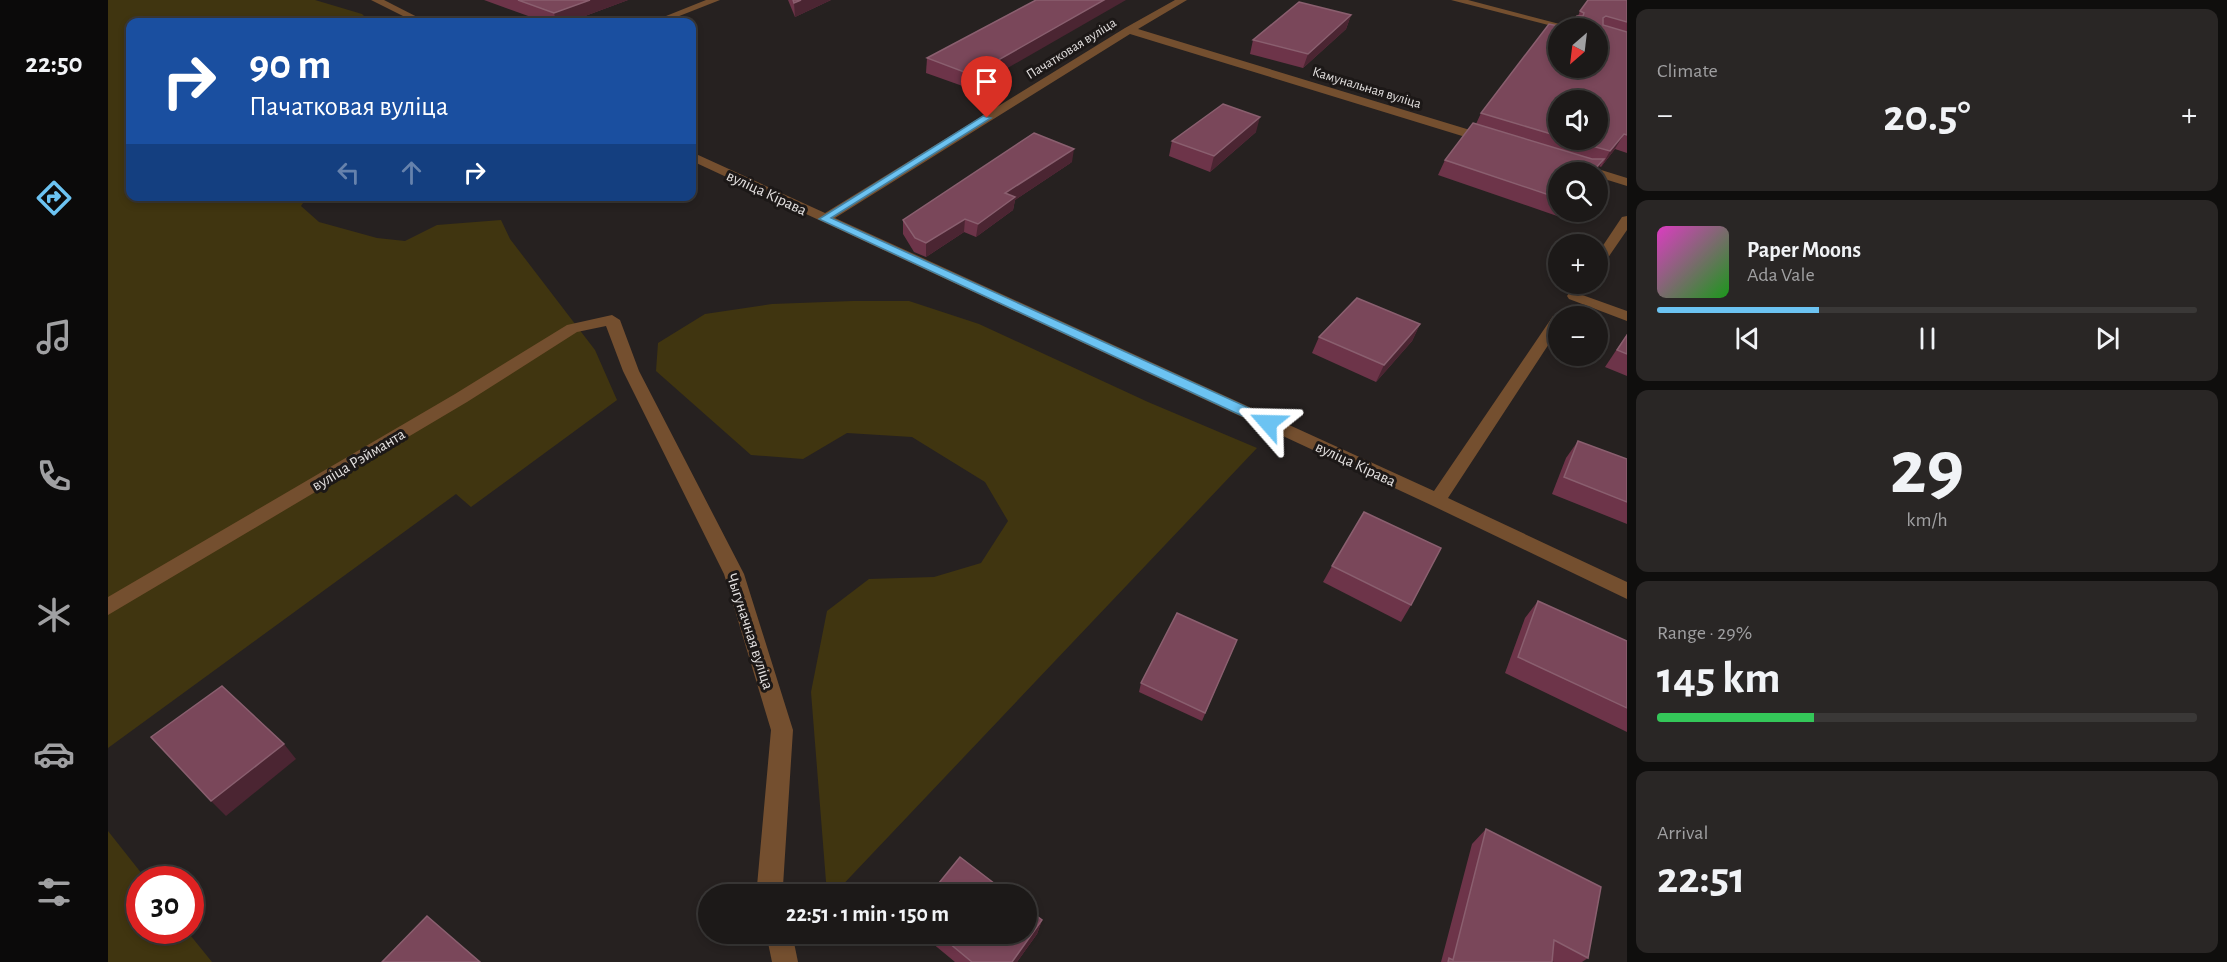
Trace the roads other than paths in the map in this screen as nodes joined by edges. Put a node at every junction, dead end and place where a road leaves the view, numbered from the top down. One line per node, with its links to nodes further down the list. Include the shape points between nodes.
1 (376, 0): 5 (street)
2 (715, 0): 6 (street)
3 (1182, 0): 8 (street, Пачатковая вуліца)
4 (1456, 0): 7 (street)
5 (414, 18)
6 (667, 18)
7 (1548, 23)
8 (1129, 30): 9 (street, Камунальная вуліца); 13 (street, Пачатковая вуліца)
9 (1505, 145)
10 (696, 159): 13 (street, вуліца Кірава)
11 (1608, 176): 12 (street)
12 (1627, 182)
13 (824, 219): 20 (street, вуліца Кірава)
14 (1627, 220): 15 (street)
15 (1608, 248)
16 (1586, 294): 17 (street)
17 (1627, 316)
18 (612, 320): 22 (street, вуліца Рэйманта, via 572,328); 23 (street, Чыгуначная вуліца, via 631,371 734,574 782,730)
19 (1548, 334): 20 (street)
20 (1437, 500): 21 (street, вуліца Кірава)
21 (1627, 591)
22 (108, 607)
23 (770, 884)
24 (781, 944): 25 (street)
25 (785, 962)

